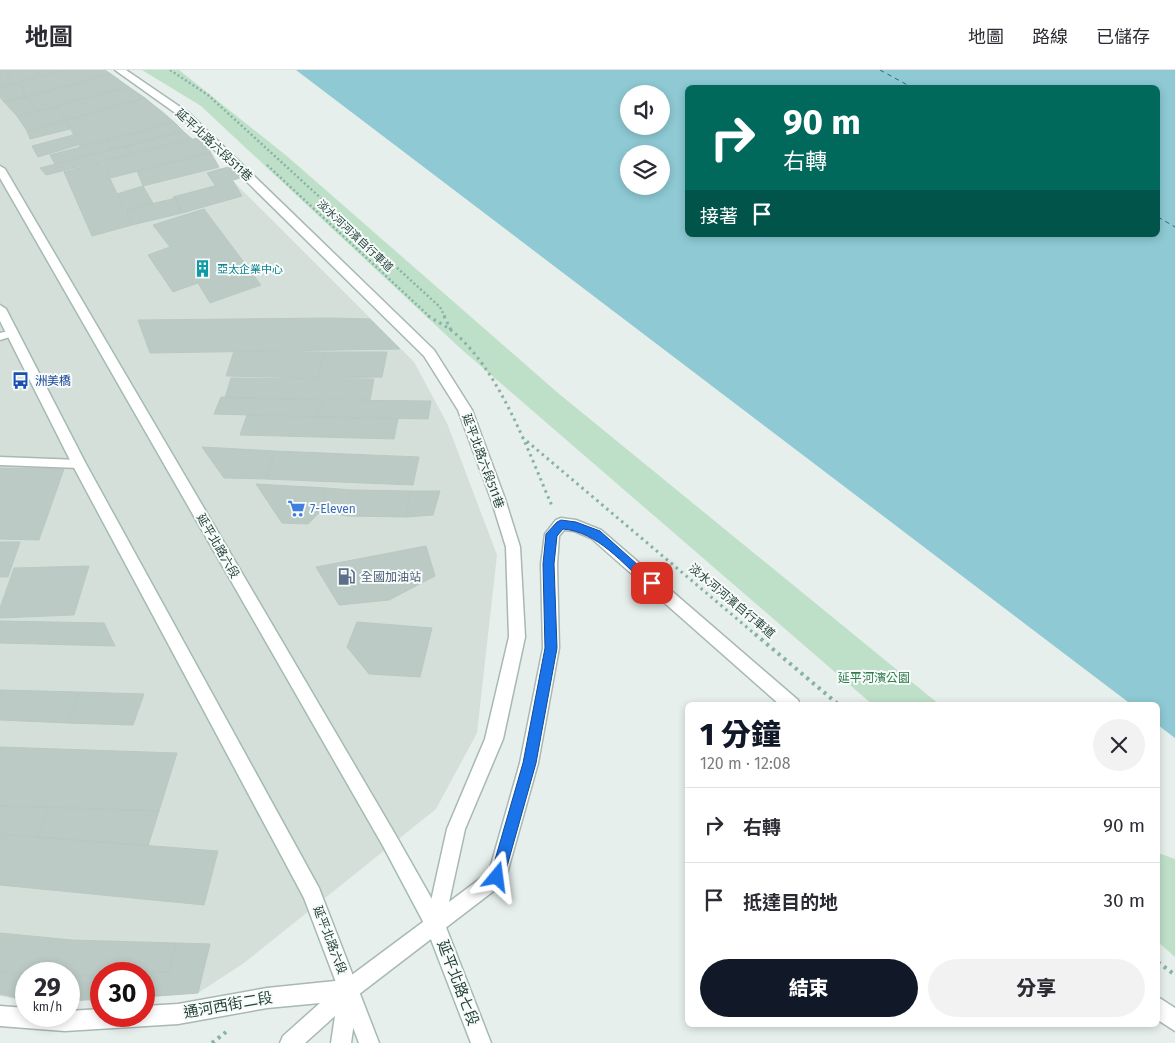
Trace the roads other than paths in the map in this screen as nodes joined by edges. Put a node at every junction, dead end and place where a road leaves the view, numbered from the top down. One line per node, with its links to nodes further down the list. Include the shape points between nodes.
1 (120, 70): 8 (street, 延平北路六段511巷, via 185,115 429,352 465,410 498,499 513,547 517,637 494,739 456,829)
2 (0, 169): 8 (street, 延平北路六段)
3 (0, 309): 4 (street, 延平北路六段)
4 (6, 335): 6 (street, 延平北路六段)
5 (0, 461): 6 (lane)
6 (79, 464): 9 (street, 延平北路六段, via 312,894)
7 (789, 702): 8 (street, via 596,534 561,524 552,534 549,564 551,648 529,763 497,877)
8 (435, 924): 9 (street); 16 (street, 延平北路七段)
9 (349, 990): 11 (street, 通河西街二段, via 267,998 178,1014 65,1021); 13 (street); 14 (street); 15 (street)
10 (1160, 1009): 12 (street)
11 (0, 1016)
12 (1175, 1021)
13 (290, 1043)
14 (341, 1043)
15 (369, 1043)
16 (480, 1043)

